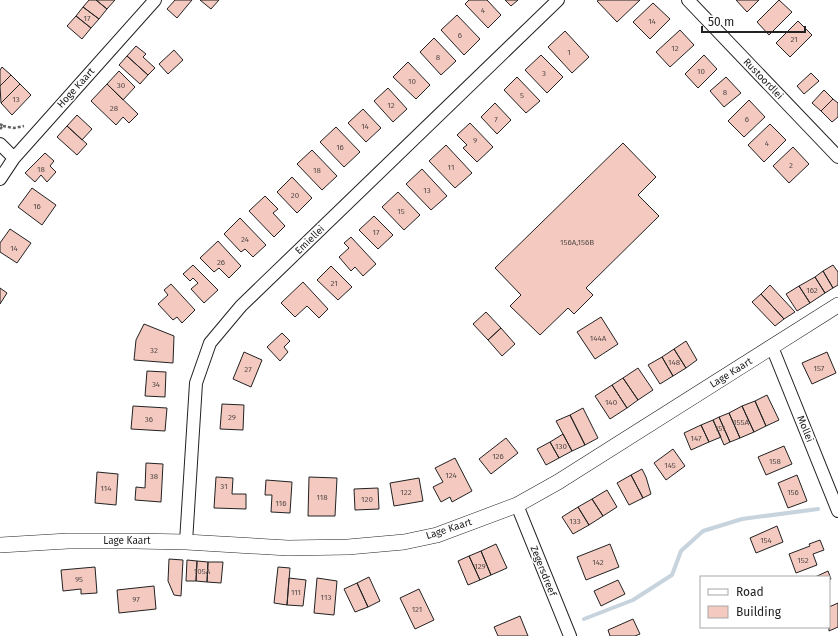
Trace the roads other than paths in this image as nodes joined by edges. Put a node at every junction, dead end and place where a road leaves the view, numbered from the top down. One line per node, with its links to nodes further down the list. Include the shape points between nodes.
1 (155, 0): 6 (street, Hoge Kaart)
2 (558, 0): 12 (street, Emiellei, via 241,306 210,343 196,383)
3 (688, 0): 5 (street, Rustoordlei)
4 (0, 144): 6 (street)
5 (838, 157)
6 (14, 158): 7 (street, Hoge Kaart)
7 (0, 179)
8 (838, 305): 9 (street, Lage Kaart)
9 (772, 347): 10 (street, Lage Kaart, via 558,482); 11 (street, Mollei)
10 (517, 505): 12 (street, Lage Kaart, via 437,535 404,542 348,547 288,548); 14 (street, Zegersdreef)
11 (838, 512)
12 (186, 542): 13 (street, Lage Kaart, via 68,541)
13 (0, 545)
14 (570, 636)

